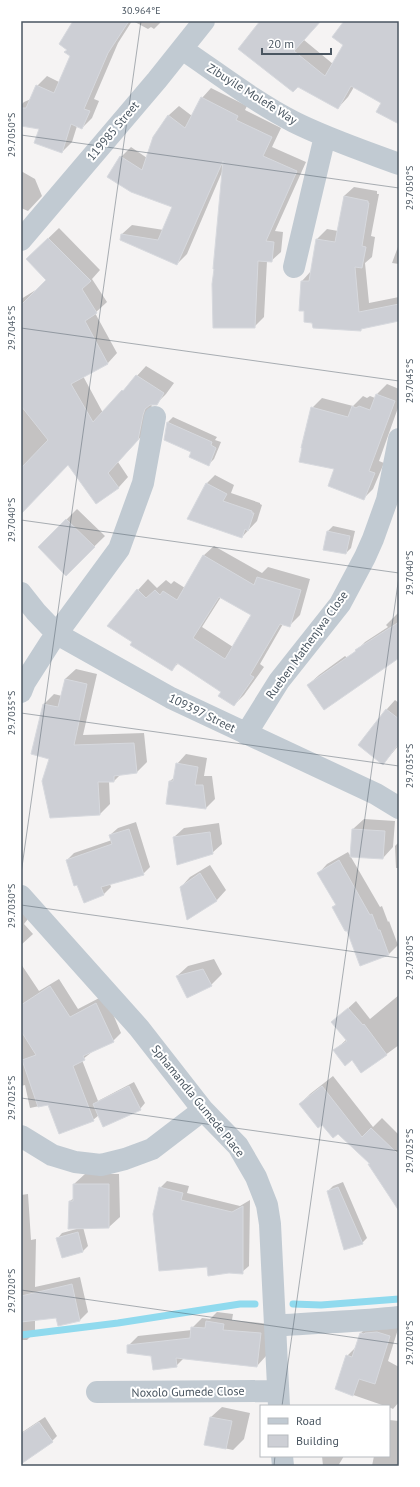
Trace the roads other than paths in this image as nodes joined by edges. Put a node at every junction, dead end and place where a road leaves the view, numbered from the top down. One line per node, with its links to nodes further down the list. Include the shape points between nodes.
1 (204, 21): 2 (street, 119985 Street)
2 (182, 49): 3 (street, Zibuyile Molefe Way, via 248,95 294,122); 5 (street, 119985 Street)
3 (325, 136): 4 (street, Zibuyile Molefe Way); 6 (street)
4 (399, 164)
5 (21, 240)
6 (294, 267)
7 (155, 417): 10 (street, via 143,483 119,549)
8 (399, 439): 12 (street, Rueben Mathenjwa Close, via 387,500 365,557 340,604 279,681)
9 (21, 593): 10 (street, 109397 Street)
10 (57, 634): 11 (street); 12 (street, 109397 Street, via 171,698)
11 (21, 692)
12 (246, 734): 13 (street, 109397 Street, via 376,794)
13 (399, 808)
14 (21, 896): 15 (street, Sphamandla Gumede Place, via 139,1028)
15 (203, 1110): 16 (street, via 152,1149 125,1160 101,1165 75,1162 52,1155); 18 (street, Sphamandla Gumede Place, via 238,1146 256,1177 267,1205)
16 (21, 1136)
17 (399, 1318): 18 (street)
18 (276, 1326): 20 (street, Sphamandla Gumede Place)
19 (97, 1392): 20 (street, Noxolo Gumede Close)
20 (279, 1398)

